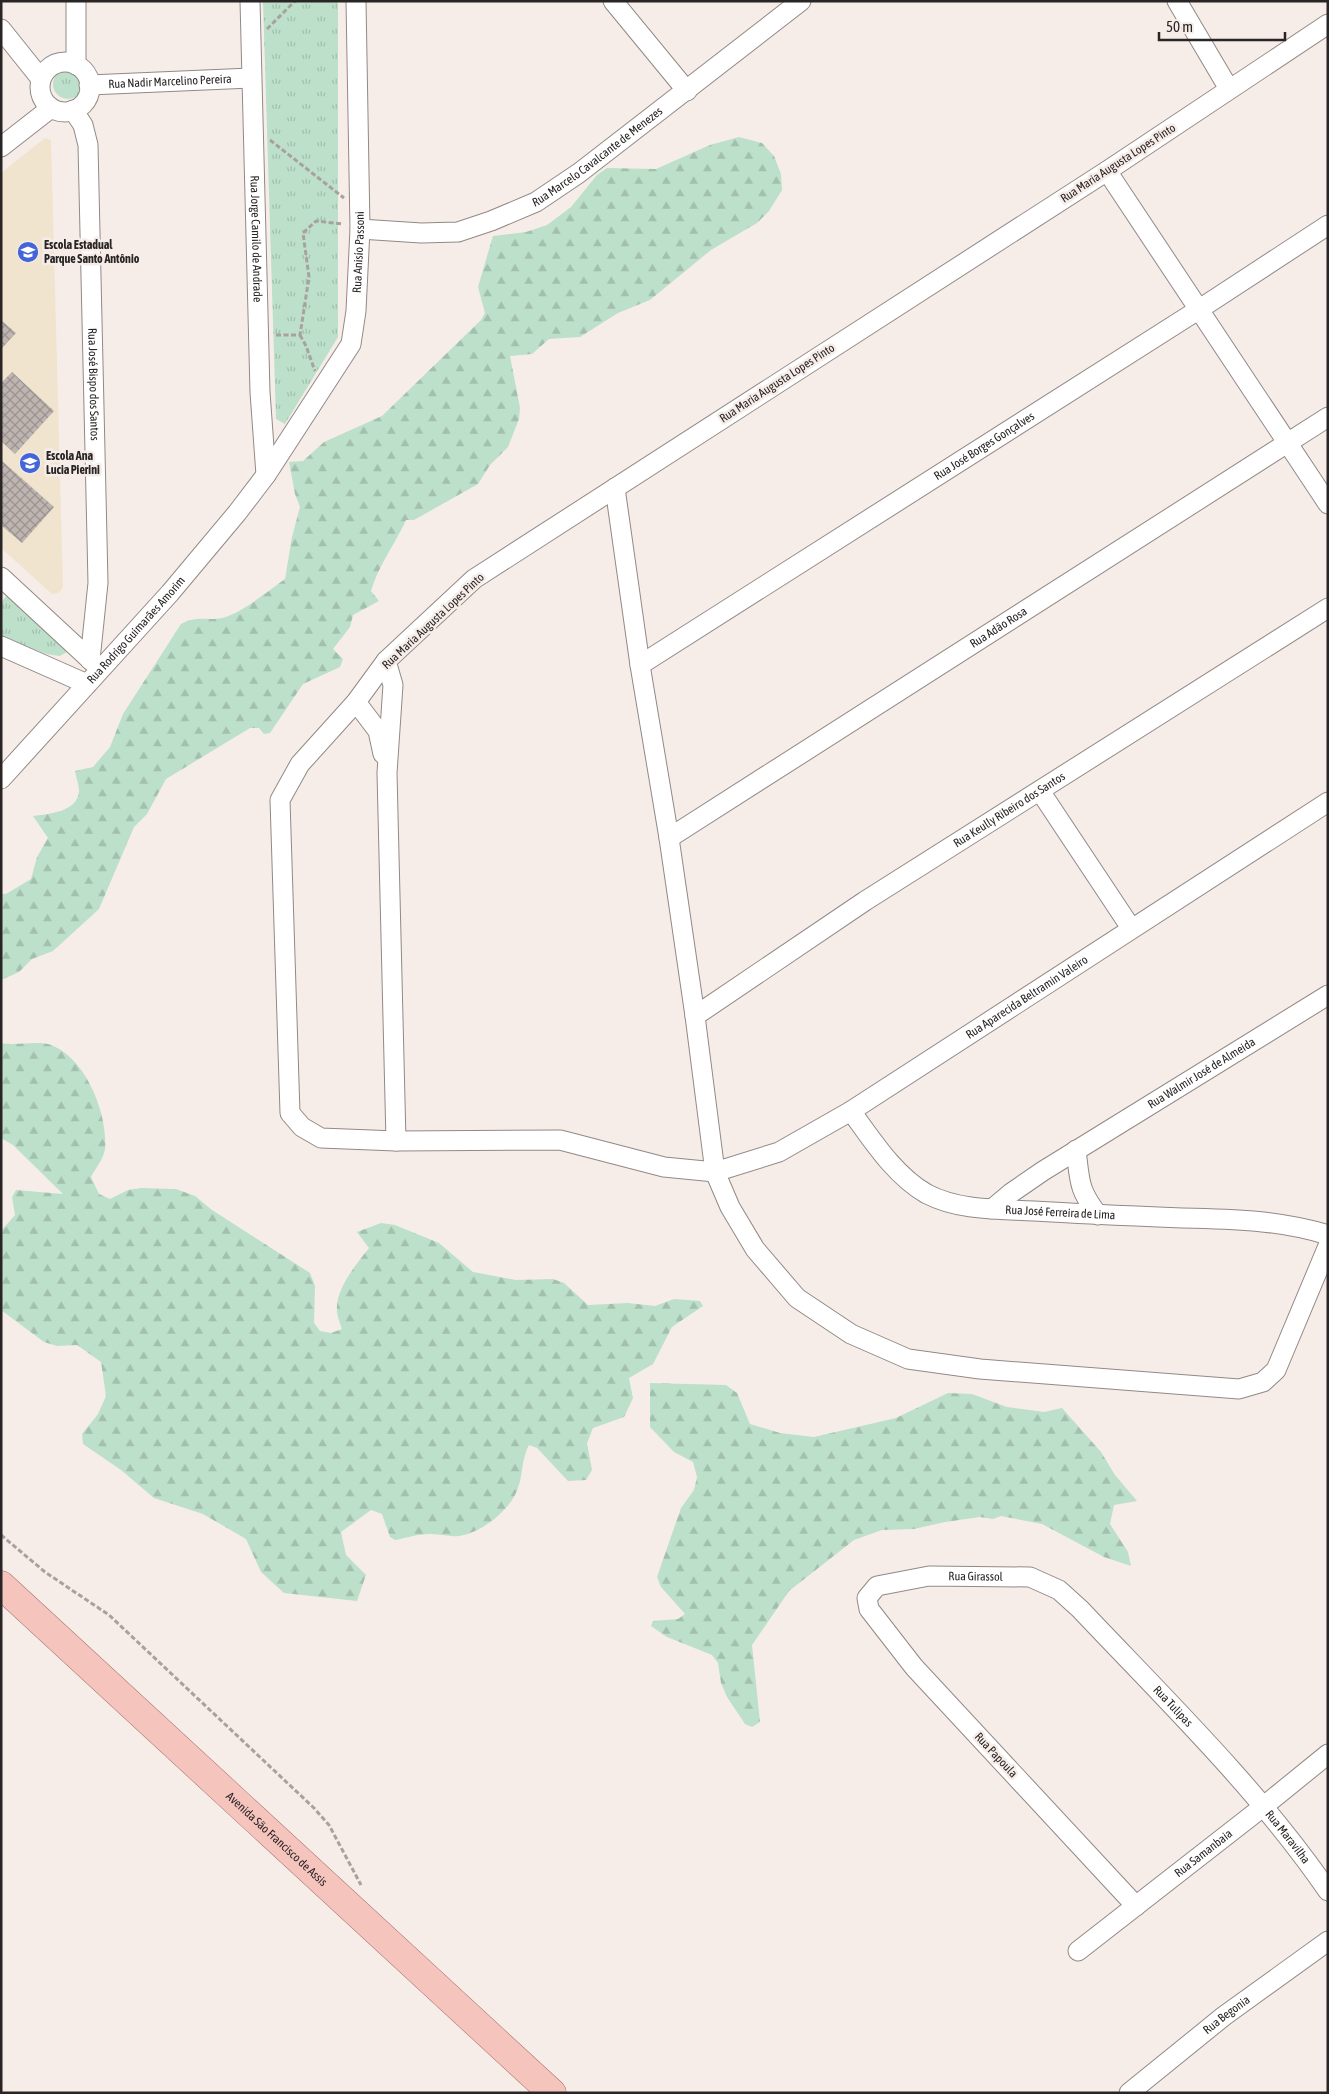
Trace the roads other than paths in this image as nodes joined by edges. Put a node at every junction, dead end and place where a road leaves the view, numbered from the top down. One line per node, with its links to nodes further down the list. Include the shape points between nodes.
1 (76, 1): 9 (street)
2 (250, 1): 10 (street, Rua Jorge Camilo de Andrade)
3 (356, 1): 20 (street, Rua Anisío Passoni)
4 (613, 1): 13 (street)
5 (801, 1): 13 (street, Rua Marcelo Cavalcante de Menezes)
6 (1177, 1): 14 (street)
7 (1328, 24): 14 (street, Rua Maria Augusta Lopes Pinto)
8 (1, 29): 11 (street)
9 (76, 65): 11 (street, via 59,63 45,72); 12 (street)
10 (251, 78): 12 (street, Rua Nadir Marcelino Pereira); 24 (street, Rua Jorge Camilo de Andrade, via 260,392)
11 (41, 80): 15 (street, via 41,95)
12 (89, 85): 16 (street, via 86,101)
13 (687, 90): 20 (street, Rua Marcelo Cavalcante de Menezes, via 536,202 491,221 458,232 421,233)
14 (1229, 90): 18 (street, Rua Maria Augusta Lopes Pinto)
15 (51, 108): 16 (street); 17 (street)
16 (73, 110): 31 (street, Rua José Bispo dos Santos, via 83,125 88,145 98,582)
17 (1, 147)
18 (1107, 171): 21 (street); 25 (street, Rua Maria Augusta Lopes Pinto)
19 (1328, 225): 21 (street, Rua José Borges Gonçalves)
20 (352, 226): 24 (street, Rua Anisío Passoni, via 356,311 351,344)
21 (1198, 310): 23 (street); 32 (street, Rua José Borges Gonçalves)
22 (1328, 418): 23 (street, Rua Adão Rosa)
23 (1288, 443): 26 (street); 39 (street, Rua Adão Rosa)
24 (266, 475): 31 (street, Rua Rodrigo Guimarães Amorim, via 170,593)
25 (615, 488): 30 (street, Rua Maria Augusta Lopes Pinto, via 474,579); 32 (street)
26 (1328, 504)
27 (1, 578): 31 (street)
28 (1328, 608): 37 (street, Rua Keully Ribeiro dos Santos)
29 (1, 646): 33 (street)
30 (386, 661): 34 (street, Rua Maria Augusta Lopes Pinto); 35 (street, via 393,685)
31 (95, 664): 33 (street, Rua Rodrigo Guimarães Amorim)
32 (640, 666): 39 (street)
33 (87, 684): 36 (street, Rua Rodrigo Guimarães Amorim)
34 (356, 702): 35 (street, via 378,731); 44 (street, Rua Maria Augusta Lopes Pinto, via 300,764 280,800 290,1113 302,1127 321,1138)
35 (387, 772): 44 (street)
36 (1, 779)
37 (1040, 791): 40 (street); 42 (street, Rua Keully Ribeiro dos Santos, via 865,902)
38 (1328, 802): 40 (street, Rua Aparecida Beltramin Valeiro)
39 (669, 838): 42 (street)
40 (1131, 928): 43 (street, Rua Aparecida Beltramin Valeiro)
41 (1328, 996): 45 (street, Rua Walmir José de Almeida)
42 (695, 1016): 46 (street)
43 (852, 1111): 46 (street, Rua Aparecida Beltramin Valeiro, via 779,1152); 47 (street, Rua José Ferreira de Lima, via 877,1146 906,1178 926,1193 952,1204)
44 (396, 1141): 46 (street, via 560,1140 664,1167)
45 (1076, 1150): 47 (street, Rua Walmir José de Almeida); 48 (street, via 1080,1184 1085,1198)
46 (715, 1172): 50 (street, via 730,1207 755,1249 797,1298 851,1334 908,1359 980,1369 1240,1389 1263,1382 1276,1370)
47 (992, 1209): 48 (street, Rua José Ferreira de Lima)
48 (1098, 1215): 49 (street, Rua José Ferreira de Lima, via 1284,1224)
49 (1328, 1235)
50 (1328, 1246)
51 (1, 1584): 60 (main road, Avenida São Francisco de Assis)
52 (866, 1598): 53 (street, Rua Girassol, via 877,1586 929,1576 1030,1577 1059,1590); 57 (street, Rua Papoula, via 869,1609 914,1667)
53 (1080, 1609): 55 (street, Rua Tulipas)
54 (1328, 1754): 55 (street, Rua Samanbaia)
55 (1264, 1806): 56 (street, Rua Maravilha); 57 (street, Rua Samanbaia)
56 (1328, 1891)
57 (1136, 1906): 59 (street, Rua Samanbaia)
58 (1328, 1941): 61 (street, Rua Begonia, via 1224,2016)
59 (1078, 1951)
60 (552, 2093)
61 (1129, 2093)

